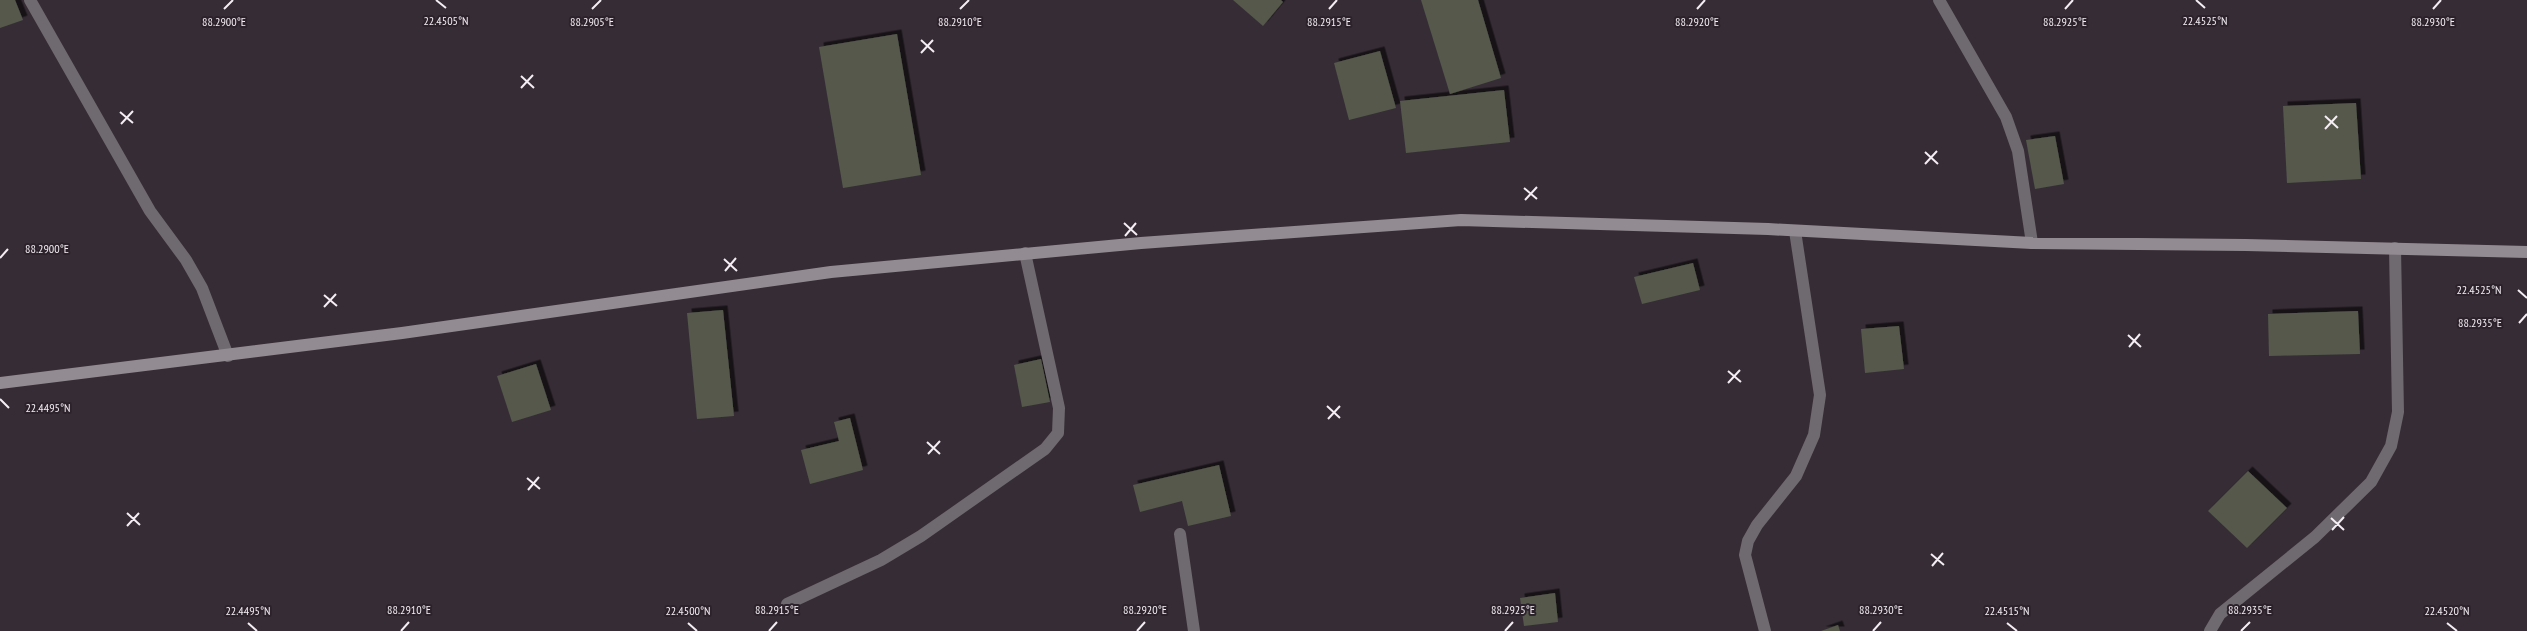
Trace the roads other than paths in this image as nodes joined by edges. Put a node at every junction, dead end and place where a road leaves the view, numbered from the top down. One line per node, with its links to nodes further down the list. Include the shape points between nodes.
1 (30, 0): 8 (street, via 150,211 202,288)
2 (1939, 0): 4 (street, via 2006,116 2018,151)
3 (1795, 231): 4 (main road); 7 (main road, via 1461,220); 13 (street, via 1820,395 1814,435 1796,476 1748,541 1745,555)
4 (2032, 243): 5 (main road)
5 (2395, 248): 6 (main road); 14 (street, via 2398,412 2391,446 2371,482 2315,537 2220,614)
6 (2527, 252)
7 (1025, 254): 8 (main road, via 831,272); 11 (street, via 1059,408 1058,433 1045,449 921,536 881,560)
8 (228, 356): 9 (main road)
9 (0, 383)
10 (1180, 534): 12 (street)
11 (787, 604)
12 (1194, 631)
13 (1765, 631)
14 (2210, 631)

